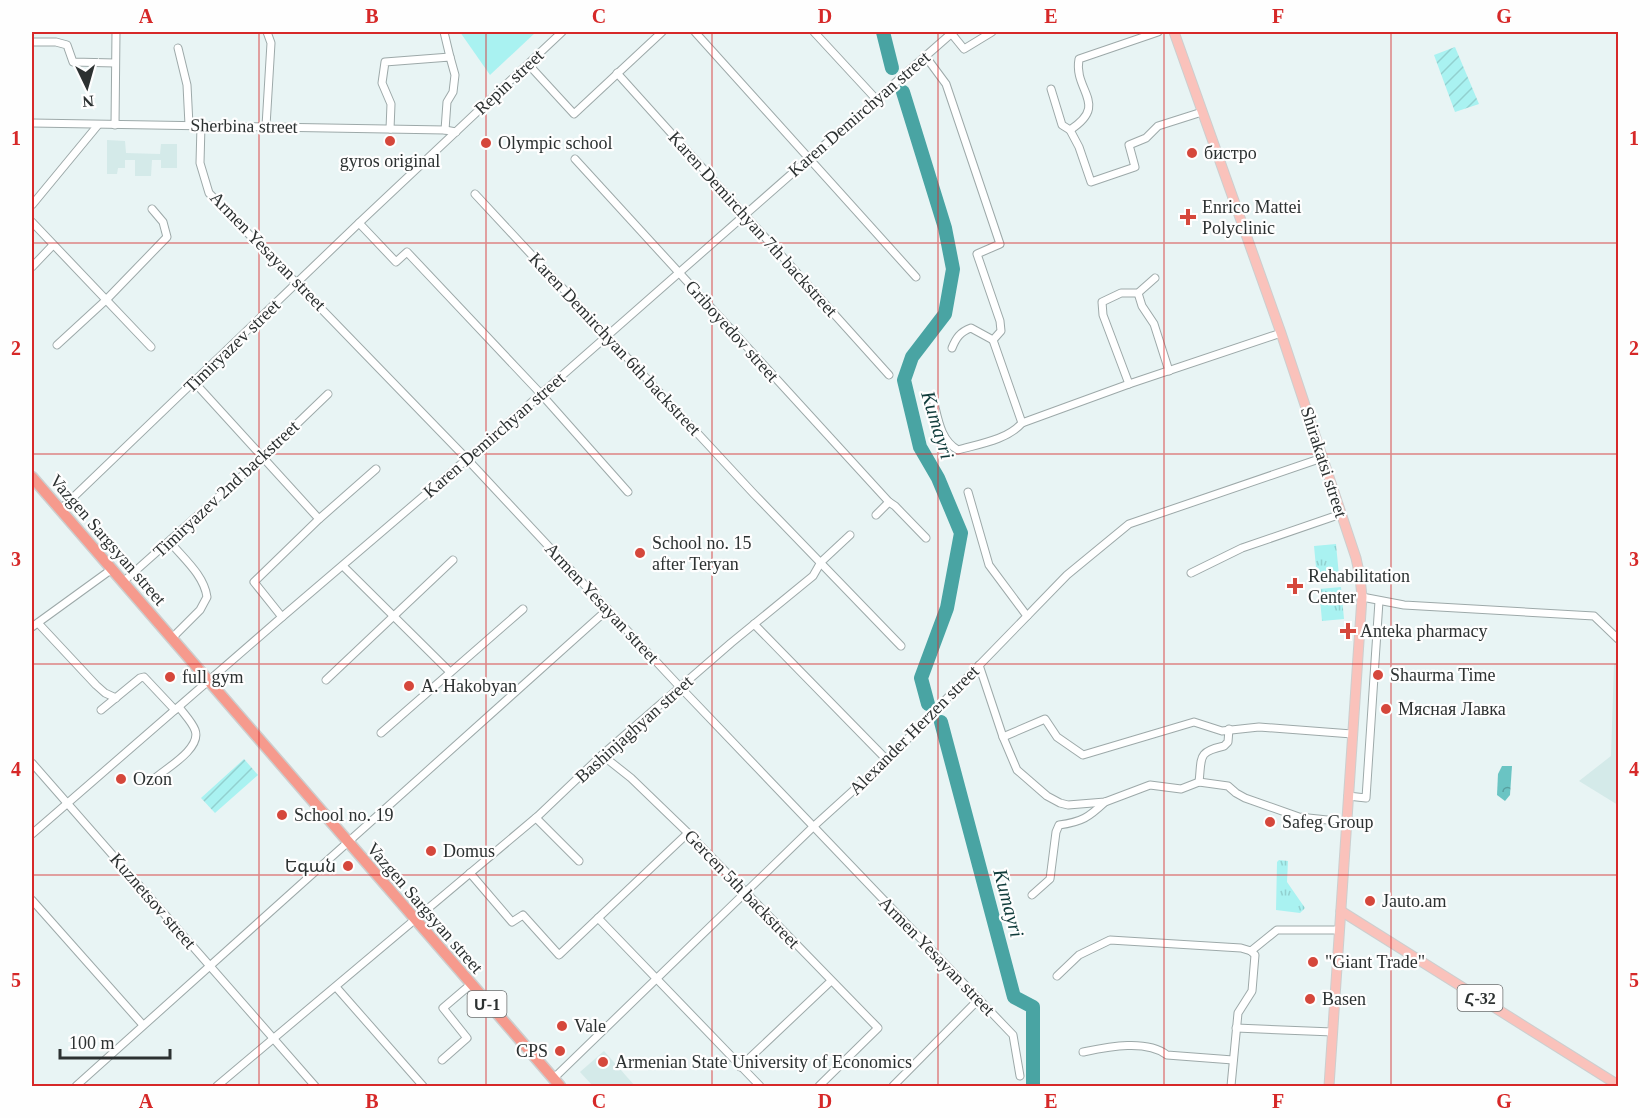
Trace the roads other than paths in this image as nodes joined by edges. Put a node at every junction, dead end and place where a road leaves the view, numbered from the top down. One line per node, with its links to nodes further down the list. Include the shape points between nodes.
1 (116, 32): 16 (street)
2 (267, 32): 27 (street, via 271,43)
3 (444, 32): 14 (street)
4 (562, 32): 17 (street, Repin street)
5 (662, 32): 18 (street)
6 (695, 32): 32 (street)
7 (814, 32): 20 (street)
8 (952, 32): 9 (street, via 964,49); 15 (street, Karen Demirchyan street)
9 (992, 32)
10 (1158, 32): 29 (street, via 1079,59 1077,69 1090,106 1088,115)
11 (1174, 32): 21 (main road, Shirakatsi street)
12 (32, 42): 16 (street, via 67,45 73,62)
13 (178, 48): 25 (street, via 187,85)
14 (450, 57): 28 (street, via 385,62 382,84 391,105); 30 (street, via 455,75 447,102)
15 (926, 57): 20 (street, Karen Demirchyan street); 50 (street, via 946,84 1000,244 977,254 1000,321 1001,332)
16 (115, 63): 24 (street)
17 (528, 64): 18 (street, via 574,114); 31 (street, Repin street)
18 (617, 73): 37 (street, Karen Demirchyan 7th backstreet)
19 (1051, 89): 29 (street, via 1062,125)
20 (876, 99): 32 (street, Karen Demirchyan street)
21 (1202, 112): 29 (street, via 1158,126 1146,138 1129,145 1135,167 1091,182); 48 (main road, Shirakatsi street)
22 (32, 123): 23 (street, Sherbina street)
23 (98, 125): 24 (street, Sherbina street); 35 (street)
24 (115, 125): 25 (street, Sherbina street)
25 (189, 125): 26 (street, Sherbina street)
26 (201, 125): 27 (street, Sherbina street); 45 (street, Armen Yesayan street, via 200,162 209,193)
27 (266, 126): 28 (street, Sherbina street)
28 (390, 129): 30 (street, Sherbina street)
29 (1070, 129)
30 (445, 130): 31 (street, Sherbina street)
31 (456, 132): 39 (street, Timiryazev street)
32 (810, 157): 37 (street, Karen Demirchyan street); 43 (street)
33 (575, 159): 42 (street, Griboyedov street)
34 (475, 194): 49 (street, Karen Demirchyan 6th backstreet)
35 (32, 205)
36 (152, 209): 47 (street, via 163,222 168,237)
37 (745, 213): 42 (street, Karen Demirchyan street); 55 (street, Karen Demirchyan 7th backstreet)
38 (32, 222): 40 (street)
39 (359, 223): 45 (street, Timiryazev street); 59 (street, via 396,262 407,252)
40 (53, 245): 41 (street); 47 (street)
41 (32, 267)
42 (678, 272): 49 (street, Karen Demirchyan street); 69 (street, Griboyedov street)
43 (916, 277)
44 (1155, 278): 46 (street)
45 (297, 282): 56 (street, Timiryazev street); 64 (street, Armen Yesayan street)
46 (1138, 293): 54 (street, via 1154,324); 57 (street, via 1121,293 1102,302 1103,315)
47 (106, 300): 51 (street); 52 (street)
48 (1281, 333): 54 (street); 63 (main road, Shirakatsi street)
49 (606, 335): 59 (street, Karen Demirchyan street); 78 (street, Karen Demirchyan 6th backstreet)
50 (993, 340): 53 (street, via 971,328 963,331); 61 (street)
51 (57, 345)
52 (151, 347)
53 (952, 348)
54 (1169, 371): 57 (street)
55 (889, 375)
56 (195, 383): 62 (street); 70 (street, Timiryazev street)
57 (1129, 384): 61 (street)
58 (328, 394): 62 (street, Timiryazev 2nd backstreet)
59 (541, 394): 64 (street, Karen Demirchyan street); 67 (street)
60 (933, 399): 61 (street, via 945,439 958,450 998,438)
61 (1022, 423)
62 (263, 456): 73 (street); 76 (street, Timiryazev 2nd backstreet)
63 (1322, 458): 71 (main road, Shirakatsi street); 88 (street, Alexander Herzen street, via 1129,524 1067,575)
64 (467, 459): 79 (street, Karen Demirchyan street); 86 (street, Armen Yesayan street)
65 (376, 469): 73 (street)
66 (32, 477): 70 (highway, Vazgen Sargsyan street / Մ-1)
67 (628, 492)
68 (968, 492): 88 (street, via 989,565)
69 (890, 502): 72 (street); 75 (street, Griboyedov street)
70 (60, 510): 80 (highway, Vazgen Sargsyan street / Մ-1)
71 (1341, 514): 81 (street, via 1242,548); 83 (main road, Shirakatsi street, via 1358,568)
72 (876, 515)
73 (319, 519): 89 (street, via 254,582)
74 (850, 535): 78 (street, Bashinjaghyan street)
75 (926, 538)
76 (170, 542): 82 (street, Timiryazev 2nd backstreet); 92 (street, via 196,572 207,597 200,610)
77 (453, 560): 87 (street)
78 (821, 562): 90 (street, Bashinjaghyan street, via 813,576); 94 (street, Karen Demirchyan 6th backstreet)
79 (343, 566): 87 (street); 89 (street, Karen Demirchyan street)
80 (112, 570): 82 (highway, Vazgen Sargsyan street / Մ-1); 91 (street)
81 (1191, 573)
82 (123, 582): 92 (highway, Vazgen Sargsyan street / Մ-1)
83 (1362, 597): 84 (street); 105 (main road, Shirakatsi street)
84 (1379, 601): 93 (street, via 1593,616); 112 (street, via 1366,798)
85 (523, 609): 96 (street)
86 (608, 609): 99 (street, Armen Yesayan street); 120 (street)
87 (393, 616): 96 (street); 97 (street)
88 (1027, 616): 95 (street, Alexander Herzen street)
89 (282, 617): 98 (street, Karen Demirchyan street)
90 (754, 624): 99 (street, Bashinjaghyan street); 108 (street)
91 (35, 625): 100 (street, via 96,685)
92 (172, 638): 98 (highway, Vazgen Sargsyan street / Մ-1)
93 (1618, 639)
94 (901, 646)
95 (979, 665): 106 (street); 108 (street, Alexander Herzen street)
96 (450, 672): 104 (street)
97 (326, 680)
98 (209, 681): 101 (street, Karen Demirchyan street); 120 (highway, Vazgen Sargsyan street / Մ-1)
99 (681, 687): 107 (street, Bashinjaghyan street); 117 (street, Armen Yesayan street)
100 (116, 698): 101 (street, via 144,677); 102 (street)
101 (177, 709): 110 (street, via 195,729 197,739 193,747); 114 (street, Karen Demirchyan street)
102 (101, 710)
103 (1229, 729): 105 (street, via 1259,727); 106 (street, via 1222,731 1194,722 1083,755 1057,737 1045,719); 111 (street, via 1228,742 1202,757)
104 (381, 733)
105 (1352, 734): 112 (main road, Shirakatsi street)
106 (1003, 737): 113 (street, via 1017,770 1054,801)
107 (602, 755): 115 (street, Bashinjaghyan street); 118 (street, Gercen 5th backstreet, via 631,777)
108 (886, 760): 117 (street, Alexander Herzen street)
109 (32, 763): 114 (street, Kuznetsov street)
110 (155, 778)
111 (1199, 782): 113 (street, via 1181,789 1150,785); 116 (street, via 1228,786 1245,798 1299,817)
112 (1348, 796): 116 (main road, Shirakatsi street)
113 (1105, 802): 124 (street, via 1077,823 1059,825 1050,879)
114 (68, 803): 119 (street, Karen Demirchyan street); 131 (street, Kuznetsov street)
115 (536, 818): 121 (street); 122 (street, Bashinjaghyan street)
116 (1346, 822): 126 (main road, Shirakatsi street)
117 (814, 826): 123 (street, Alexander Herzen street); 137 (street, Armen Yesayan street)
118 (688, 833): 123 (street, Gercen 5th backstreet); 127 (street)
119 (32, 834)
120 (347, 841): 128 (highway, Vazgen Sargsyan street / Մ-1); 131 (street)
121 (579, 861)
122 (470, 873): 127 (street, via 512,922 523,915 559,955); 128 (street, Bashinjaghyan street)
123 (747, 893): 133 (street, Alexander Herzen street); 134 (street, Gercen 5th backstreet)
124 (1032, 895)
125 (32, 900): 138 (street)
126 (1341, 911): 129 (main road, Shirakatsi street); 149 (main road, Հ-32)
127 (598, 918): 133 (street)
128 (415, 920): 135 (highway, Vazgen Sargsyan street / Մ-1); 136 (street, Bashinjaghyan street)
129 (1340, 930): 130 (street, via 1277,930); 140 (main road, Shirakatsi street)
130 (1251, 951): 132 (street, via 1110,940 1079,955); 139 (street, via 1255,955 1252,991 1238,1013)
131 (210, 967): 138 (street); 141 (street, Kuznetsov street)
132 (1057, 976)
133 (656, 979): 145 (street); 147 (street, Alexander Herzen street)
134 (831, 981): 145 (street); 155 (street, Gercen 5th backstreet, via 878,1028)
135 (470, 985): 143 (street, via 443,1008 467,1038); 147 (highway, Vazgen Sargsyan street / Մ-1)
136 (336, 987): 141 (street, Bashinjaghyan street); 153 (street)
137 (979, 999): 146 (street, Armen Yesayan street, via 1013,1035); 148 (street)
138 (143, 1025): 150 (street)
139 (1236, 1028): 140 (street); 144 (street)
140 (1333, 1032): 157 (main road, Shirakatsi street)
141 (273, 1040): 151 (street, Bashinjaghyan street); 152 (street, Kuznetsov street)
142 (1083, 1052): 144 (street, via 1115,1045 1158,1048 1167,1055)
143 (442, 1060)
144 (1233, 1060): 156 (street)
145 (740, 1067): 154 (street)
146 (1020, 1076)
147 (556, 1083)
148 (896, 1085)
149 (1618, 1085)
150 (76, 1086)
151 (217, 1086)
152 (315, 1086)
153 (423, 1086)
154 (760, 1086)
155 (819, 1086)
156 (1231, 1086)
157 (1329, 1086)

